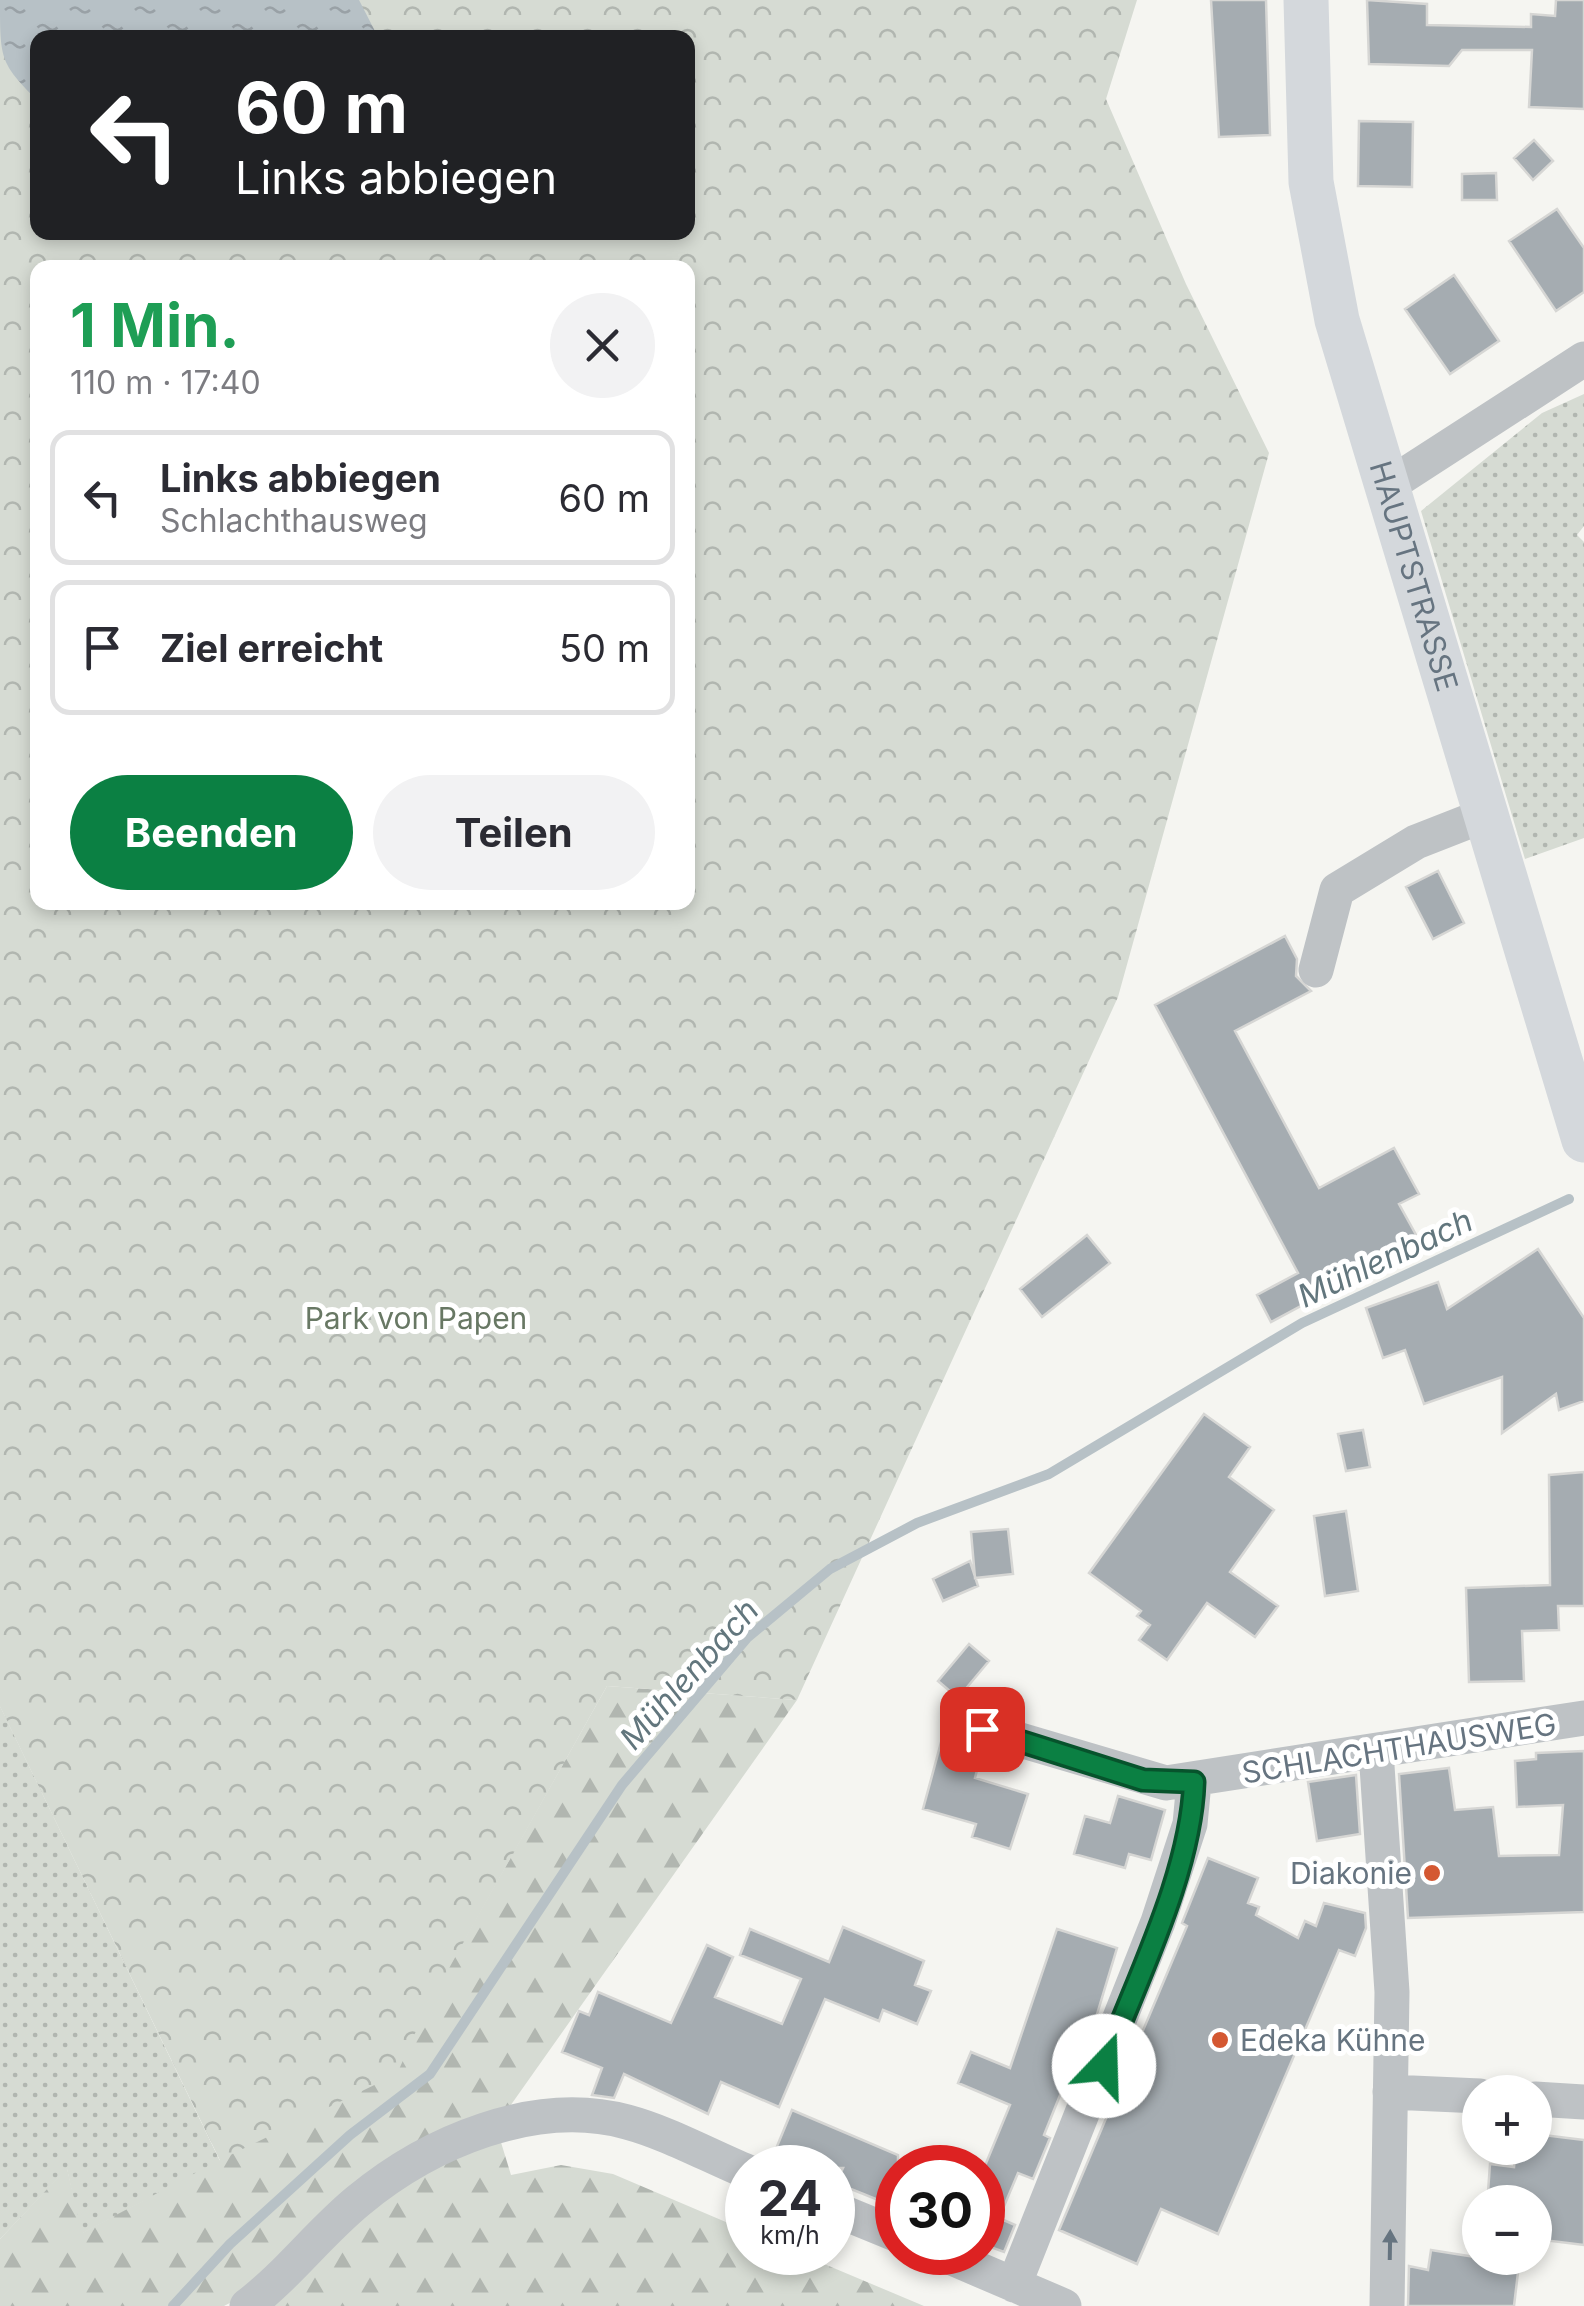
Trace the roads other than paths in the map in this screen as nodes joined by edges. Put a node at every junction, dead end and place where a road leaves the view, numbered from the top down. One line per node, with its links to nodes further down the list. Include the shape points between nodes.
1 (1306, 0): 3 (main road, HAUPTSTRASSE, via 1311,182 1321,248)
2 (1584, 359): 3 (street)
3 (1386, 487): 4 (main road, HAUPTSTRASSE)
4 (1485, 814): 5 (street, via 1416,842 1337,890); 6 (main road, HAUPTSTRASSE)
5 (1316, 970)
6 (1584, 1140)
7 (1584, 1718): 9 (street, SCHLACHTHAUSWEG)
8 (982, 1729): 10 (street, SCHLACHTHAUSWEG, via 1143,1780)
9 (1376, 1750): 10 (street, SCHLACHTHAUSWEG); 11 (street, via 1391,1921)
10 (1194, 1782): 17 (street, via 1190,1824 1158,1922)
11 (1390, 2092): 12 (street); 20 (street, one-way to 11)
12 (1462, 2095)
13 (1552, 2100): 14 (street)
14 (1584, 2102)
15 (725, 2162): 18 (street, via 629,2122 556,2113 518,2120 389,2178)
16 (991, 2275): 17 (street)
17 (1014, 2285): 19 (street)
18 (247, 2306)
19 (1064, 2306)
20 (1386, 2306)

